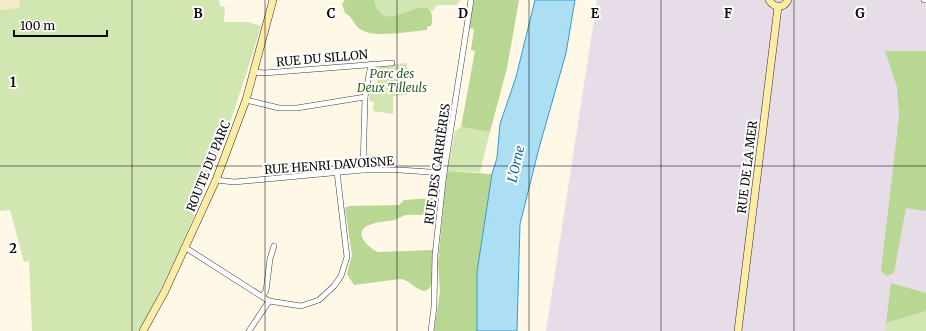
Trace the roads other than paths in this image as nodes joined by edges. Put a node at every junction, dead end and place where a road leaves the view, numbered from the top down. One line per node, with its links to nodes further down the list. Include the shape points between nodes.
1 (273, 0): 8 (street, ROUTE DU PARC)
2 (471, 0): 13 (street, RUE DES CARRIÈRES)
3 (769, 0): 5 (street)
4 (788, 0): 5 (street)
5 (778, 7): 22 (street, RUE DE LA MER)
6 (392, 62): 7 (street, RUE DU SILLON)
7 (371, 64): 8 (street, RUE DU SILLON); 9 (street)
8 (254, 72): 10 (street, ROUTE DU PARC)
9 (365, 97): 10 (street, via 297,108 279,108); 11 (street)
10 (246, 100): 14 (street, ROUTE DU PARC)
11 (363, 170): 12 (street, RUE HENRI DAVOISNE); 13 (street, RUE HENRI DAVOISNE)
12 (337, 172): 14 (street, RUE HENRI DAVOISNE, via 234,182); 18 (street, via 347,257 341,276 327,294 312,304 291,305)
13 (444, 173): 21 (street, RUE DES CARRIÈRES)
14 (216, 180): 16 (street, ROUTE DU PARC)
15 (274, 246): 17 (street, via 266,291)
16 (186, 248): 17 (street); 19 (street, ROUTE DU PARC)
17 (263, 295): 18 (street)
18 (269, 300): 20 (street)
19 (143, 331)
20 (249, 331)
21 (431, 331)
22 (738, 331)

